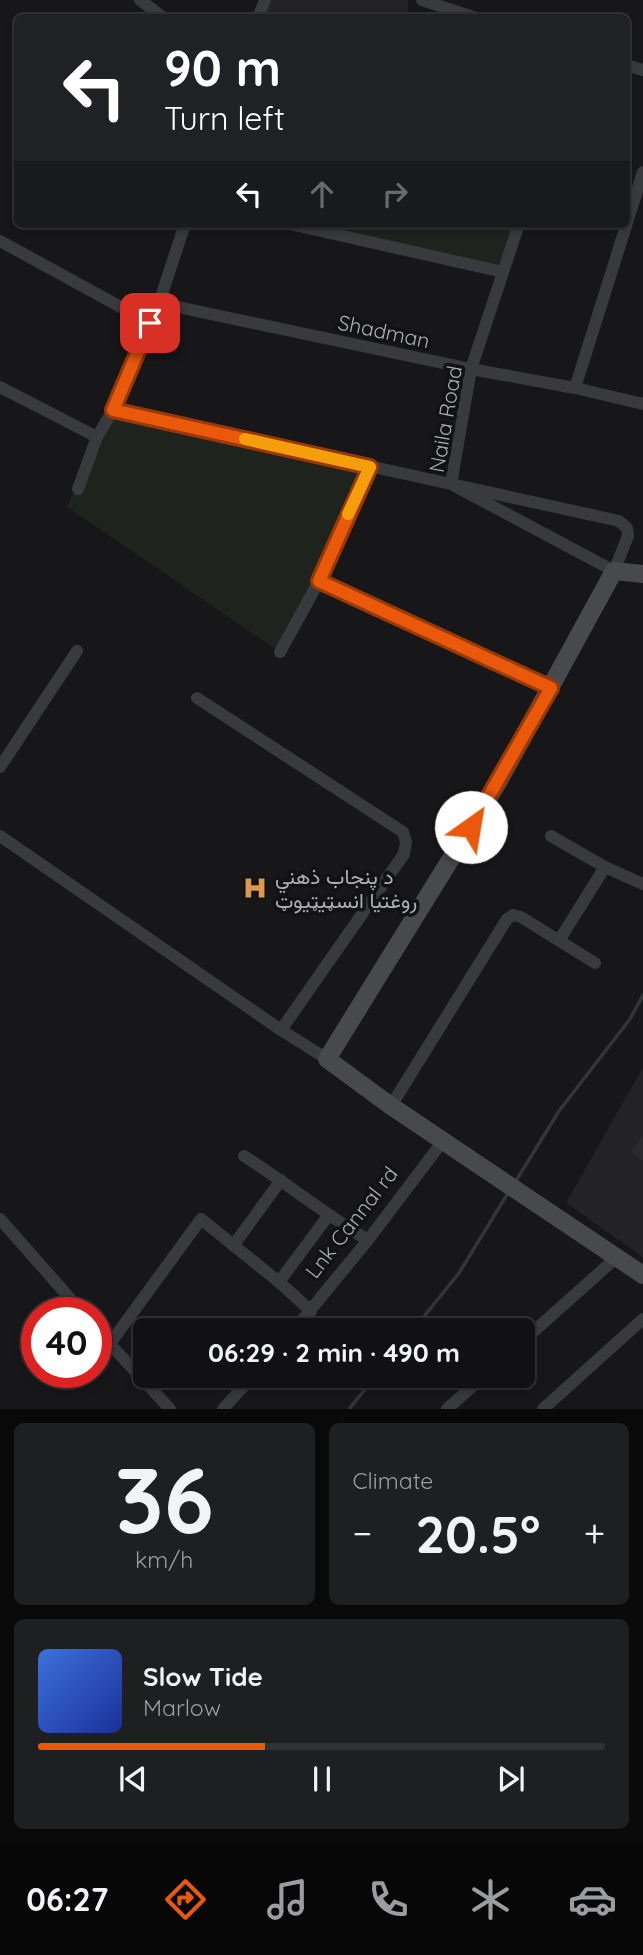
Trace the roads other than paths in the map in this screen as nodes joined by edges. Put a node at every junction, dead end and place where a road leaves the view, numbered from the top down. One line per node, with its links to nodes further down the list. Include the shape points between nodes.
1 (140, 0): 3 (street)
2 (422, 0): 4 (street)
3 (158, 9)
4 (464, 14)
5 (643, 172): 6 (street)
6 (630, 213)
7 (184, 228): 13 (street)
8 (308, 228): 12 (street)
9 (518, 228): 12 (street, Naila Road)
10 (625, 228): 17 (street)
11 (0, 241): 14 (street)
12 (503, 272): 15 (street, Naila Road)
13 (159, 303): 14 (street); 15 (street, Shadman)
14 (150, 323): 19 (street)
15 (471, 369): 17 (street, Shadman); 22 (street, Naila Road)
16 (0, 387): 20 (street)
17 (575, 388): 18 (street, Shadman)
18 (643, 404)
19 (113, 410): 20 (street); 21 (street)
20 (97, 437): 23 (street)
21 (370, 467): 22 (street); 26 (street)
22 (451, 484): 24 (street); 24 (street, Naila Road, via 619,521 628,536)
23 (78, 489)
24 (614, 571): 25 (street); 29 (street)
25 (643, 573)
26 (319, 581): 28 (street); 29 (street)
27 (78, 651): 31 (street)
28 (280, 652)
29 (551, 688): 39 (street)
30 (197, 698): 38 (street, via 403,832 406,842 404,854)
31 (0, 767)
32 (0, 835): 38 (street)
33 (551, 836): 34 (street)
34 (606, 867): 35 (street); 36 (street)
35 (643, 884)
36 (560, 939): 37 (street); 40 (street, via 521,917 507,919)
37 (595, 963)
38 (281, 1030): 39 (street)
39 (327, 1059): 40 (street)
40 (391, 1106): 41 (street)
41 (443, 1141): 46 (street, Lnk Cannal rd); 48 (street)
42 (244, 1156): 43 (street)
43 (281, 1180): 44 (street); 47 (street)
44 (328, 1216): 46 (street); 50 (street)
45 (0, 1219): 51 (street)
46 (368, 1240): 52 (street, Lnk Cannal rd)
47 (233, 1246): 50 (street); 56 (street, via 201,1219)
48 (617, 1257): 49 (street); 55 (street)
49 (643, 1275)
50 (279, 1282): 52 (street)
51 (69, 1297)
52 (311, 1311): 53 (street, Lnk Cannal rd)
53 (305, 1318)
54 (643, 1319): 63 (street)
55 (535, 1330)
56 (112, 1341)
57 (112, 1348): 60 (street)
58 (242, 1388): 61 (street)
59 (471, 1388): 62 (street)
60 (170, 1409)
61 (223, 1409)
62 (447, 1409)
63 (543, 1409)

